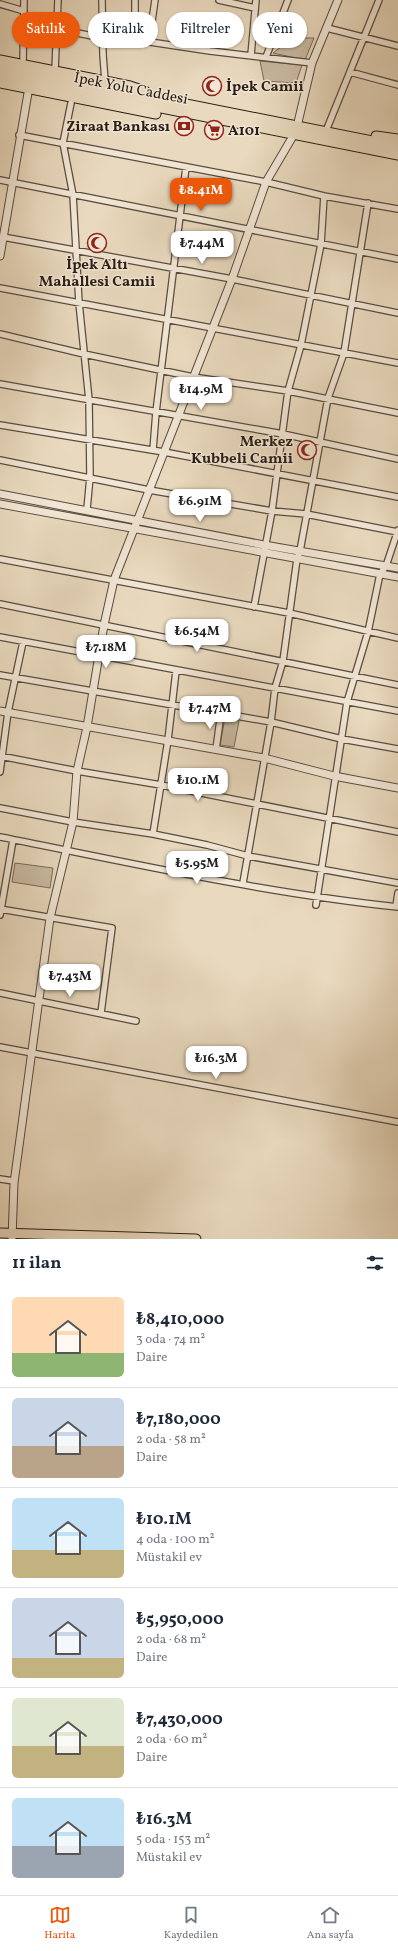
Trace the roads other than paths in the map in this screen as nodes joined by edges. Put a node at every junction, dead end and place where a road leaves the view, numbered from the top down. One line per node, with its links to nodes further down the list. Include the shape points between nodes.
1 (24, 0): 13 (street)
2 (58, 0): 14 (street)
3 (102, 0): 15 (street)
4 (135, 0): 16 (street)
5 (155, 0): 17 (street)
6 (219, 0): 12 (street)
7 (256, 0): 12 (street)
8 (288, 0): 25 (street)
9 (338, 0): 18 (street)
10 (380, 0): 19 (street)
11 (0, 4): 13 (street)
12 (254, 8): 24 (street)
13 (24, 11): 28 (street)
14 (58, 12)
15 (102, 12)
16 (135, 12)
17 (153, 12)
18 (327, 28): 19 (street); 27 (street)
19 (364, 39): 21 (street); 31 (street)
20 (158, 43): 24 (street)
21 (398, 46)
22 (57, 48): 30 (street)
23 (103, 48): 33 (street)
24 (251, 55): 25 (street)
25 (266, 57): 27 (street)
26 (0, 60): 28 (highway)
27 (312, 63): 40 (street)
28 (23, 64): 30 (highway)
29 (0, 67): 37 (highway, İpek Yolu Caddesi)
30 (55, 70): 33 (highway)
31 (350, 72): 35 (street); 41 (street)
32 (0, 76): 39 (highway, İpek Yolu Caddesi)
33 (105, 81): 37 (highway, via 130,86)
34 (0, 83): 39 (highway, via 194,121)
35 (398, 85)
36 (28, 93): 42 (street)
37 (175, 102): 40 (highway, İpek Yolu Caddesi)
38 (70, 103): 44 (street)
39 (231, 122): 40 (highway, İpek Yolu Caddesi)
40 (296, 130): 41 (highway, İpek Yolu Caddesi); 45 (highway, İpek Yolu Caddesi); 48 (street)
41 (326, 131): 43 (highway); 45 (highway, İpek Yolu Caddesi)
42 (20, 135): 44 (street); 49 (street)
43 (398, 139)
44 (63, 143): 46 (street); 50 (street)
45 (398, 153)
46 (186, 167): 48 (street); 54 (street)
47 (0, 180): 49 (street)
48 (266, 182): 51 (street); 55 (street)
49 (12, 183): 50 (street); 56 (street)
50 (73, 195): 54 (street); 58 (street)
51 (324, 196): 52 (street); 57 (street)
52 (368, 203): 53 (street); 59 (street)
53 (398, 209)
54 (180, 216): 55 (street); 62 (street)
55 (249, 230): 57 (street); 63 (street)
56 (3, 237): 58 (street); 60 (street)
57 (321, 244): 59 (street); 65 (street)
58 (77, 251): 62 (street); 66 (street)
59 (360, 251): 61 (street); 67 (street)
60 (0, 256)
61 (398, 259)
62 (174, 268): 63 (street); 69 (street)
63 (232, 279): 65 (street); 70 (street)
64 (0, 288): 66 (street)
65 (309, 296): 67 (street); 72 (street)
66 (79, 303): 69 (street); 74 (street)
67 (352, 304): 68 (street); 73 (street)
68 (398, 313)
69 (168, 320): 70 (street); 76 (street)
70 (212, 329): 72 (street); 77 (street)
71 (0, 334): 74 (street)
72 (301, 345): 73 (street); 79 (street)
73 (344, 353): 75 (street); 80 (street)
74 (84, 354): 76 (street); 81 (street)
75 (398, 363)
76 (161, 370): 77 (street); 82 (street)
77 (193, 377): 79 (street); 84 (street)
78 (0, 384): 81 (street)
79 (288, 391): 80 (street); 86 (street)
80 (328, 398): 83 (street); 88 (street)
81 (89, 400): 82 (street); 87 (street)
82 (156, 412): 84 (street); 89 (street)
83 (398, 413)
84 (178, 416): 86 (street); 90 (street)
85 (0, 425): 87 (street)
86 (283, 434): 88 (street); 93 (street)
87 (89, 441): 89 (street); 94 (street)
88 (320, 442): 91 (street); 95 (street)
89 (153, 450): 90 (street)
90 (164, 452): 93 (street); 96 (street)
91 (398, 459)
92 (0, 460): 94 (street)
93 (278, 473): 95 (street); 101 (street)
94 (90, 477): 96 (street); 100 (street)
95 (313, 479): 98 (street); 102 (street)
96 (149, 490): 101 (street); 103 (street)
97 (0, 494): 100 (street)
98 (398, 497)
99 (0, 504): 104 (street)
100 (87, 509): 103 (street)
101 (272, 511): 102 (street); 106 (street)
102 (306, 514): 105 (street); 107 (street)
103 (137, 520): 104 (street); 106 (street)
104 (134, 528): 106 (street); 114 (street)
105 (398, 531): 110 (street)
106 (264, 548): 107 (street); 109 (street); 116 (street)
107 (300, 551): 109 (street); 110 (street)
108 (0, 559): 114 (street)
109 (298, 559): 112 (street); 117 (street)
110 (386, 566): 111 (street); 112 (street)
111 (398, 568)
112 (380, 574): 113 (street); 119 (street)
113 (398, 577)
114 (114, 580): 116 (street); 118 (street)
115 (0, 604): 118 (street)
116 (254, 607): 117 (street)
117 (289, 613): 119 (street); 124 (street)
118 (104, 625): 123 (street); 124 (street)
119 (368, 632): 121 (street); 128 (street)
120 (0, 638): 122 (street)
121 (398, 638)
122 (23, 642): 123 (street); 127 (street)
123 (99, 656): 125 (street); 131 (street)
124 (283, 661): 128 (street); 130 (street)
125 (176, 671): 130 (street); 133 (street)
126 (0, 675): 127 (street)
127 (16, 677): 131 (street); 136 (street)
128 (355, 678): 129 (street); 132 (street)
129 (398, 685)
130 (275, 688): 132 (street); 138 (street)
131 (92, 692): 133 (street); 139 (street)
132 (347, 702): 135 (street); 140 (street)
133 (173, 704): 137 (street); 141 (street)
134 (0, 711): 136 (street)
135 (398, 711)
136 (8, 712): 139 (street); 144 (street)
137 (221, 713): 138 (street); 142 (street)
138 (271, 722): 140 (street); 145 (street)
139 (87, 727): 141 (street); 146 (street)
140 (342, 739): 143 (street); 148 (street)
141 (168, 740): 142 (street); 149 (street)
142 (216, 749): 145 (street)
143 (398, 749)
144 (1, 756): 146 (street); 147 (street)
145 (264, 758): 148 (street); 151 (street)
146 (77, 771): 149 (street); 154 (street)
147 (0, 772)
148 (334, 776): 150 (street); 153 (street)
149 (161, 785): 151 (street); 156 (street)
150 (398, 788)
151 (257, 805): 153 (street); 160 (street)
152 (0, 808): 154 (street)
153 (329, 818): 155 (street); 161 (street)
154 (73, 822): 156 (street); 159 (street)
155 (398, 832)
156 (153, 834): 160 (street)
157 (0, 837): 158 (street)
158 (13, 840): 159 (street); 168 (street)
159 (66, 850): 162 (street, via 193,876); 169 (street)
160 (248, 856): 161 (street); 162 (street)
161 (321, 870): 163 (street); 165 (street)
162 (243, 883): 165 (street)
163 (398, 883)
164 (398, 893): 167 (street)
165 (317, 897): 166 (street); 167 (street)
166 (316, 905)
167 (397, 907)
168 (0, 911): 169 (street)
169 (50, 918): 171 (street); 172 (street, via 112,928)
170 (0, 993): 171 (street)
171 (39, 1001): 172 (street); 175 (street)
172 (101, 1014): 173 (street)
173 (136, 1020)
174 (0, 1047): 175 (street)
175 (32, 1052): 176 (street); 178 (street)
176 (398, 1122)
177 (0, 1179): 178 (street)
178 (14, 1181): 180 (street)
179 (0, 1233): 180 (highway)
180 (12, 1236): 181 (highway)
181 (196, 1239)

